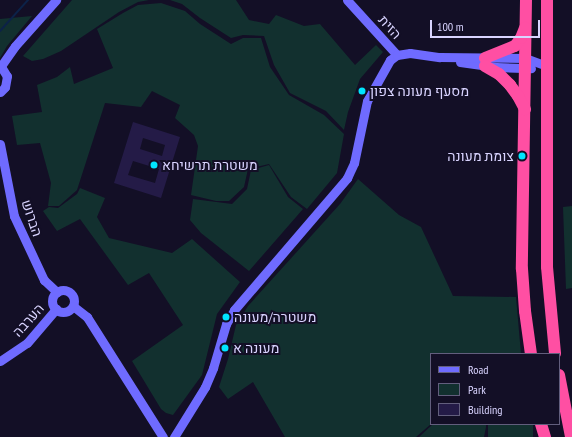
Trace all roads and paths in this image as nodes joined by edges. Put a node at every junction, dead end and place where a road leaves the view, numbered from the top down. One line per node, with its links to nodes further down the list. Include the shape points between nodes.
1 (56, 0): 9 (main road)
2 (347, 0): 6 (main road, הזית)
3 (526, 0): 5 (highway)
4 (547, 0): 10 (highway)
5 (526, 25): 7 (highway, via 515,46); 8 (highway)
6 (397, 55): 7 (main road, via 410,53); 23 (main road, via 390,60 367,101 354,163 348,178 234,310 226,324 205,387)
7 (485, 62): 8 (main road); 12 (highway, via 510,85)
8 (526, 63): 10 (main road); 12 (highway)
9 (1, 65): 11 (main road, via 7,82)
10 (547, 66): 18 (highway, via 548,267)
11 (0, 92)
12 (526, 111): 17 (highway, via 522,269)
13 (0, 144): 14 (main road, הברוש, via 14,216 44,280)
14 (57, 292): 15 (main road, via 64,290 71,293); 16 (main road, via 52,302)
15 (74, 306): 16 (main road, via 67,312); 22 (main road, via 87,317)
16 (56, 309): 19 (main road, הערבה, via 28,343)
17 (531, 353)
18 (555, 353)
19 (0, 362)
20 (560, 380): 25 (highway)
21 (542, 425): 24 (highway)
22 (163, 437)
23 (174, 437)
24 (545, 437)
25 (571, 437)

